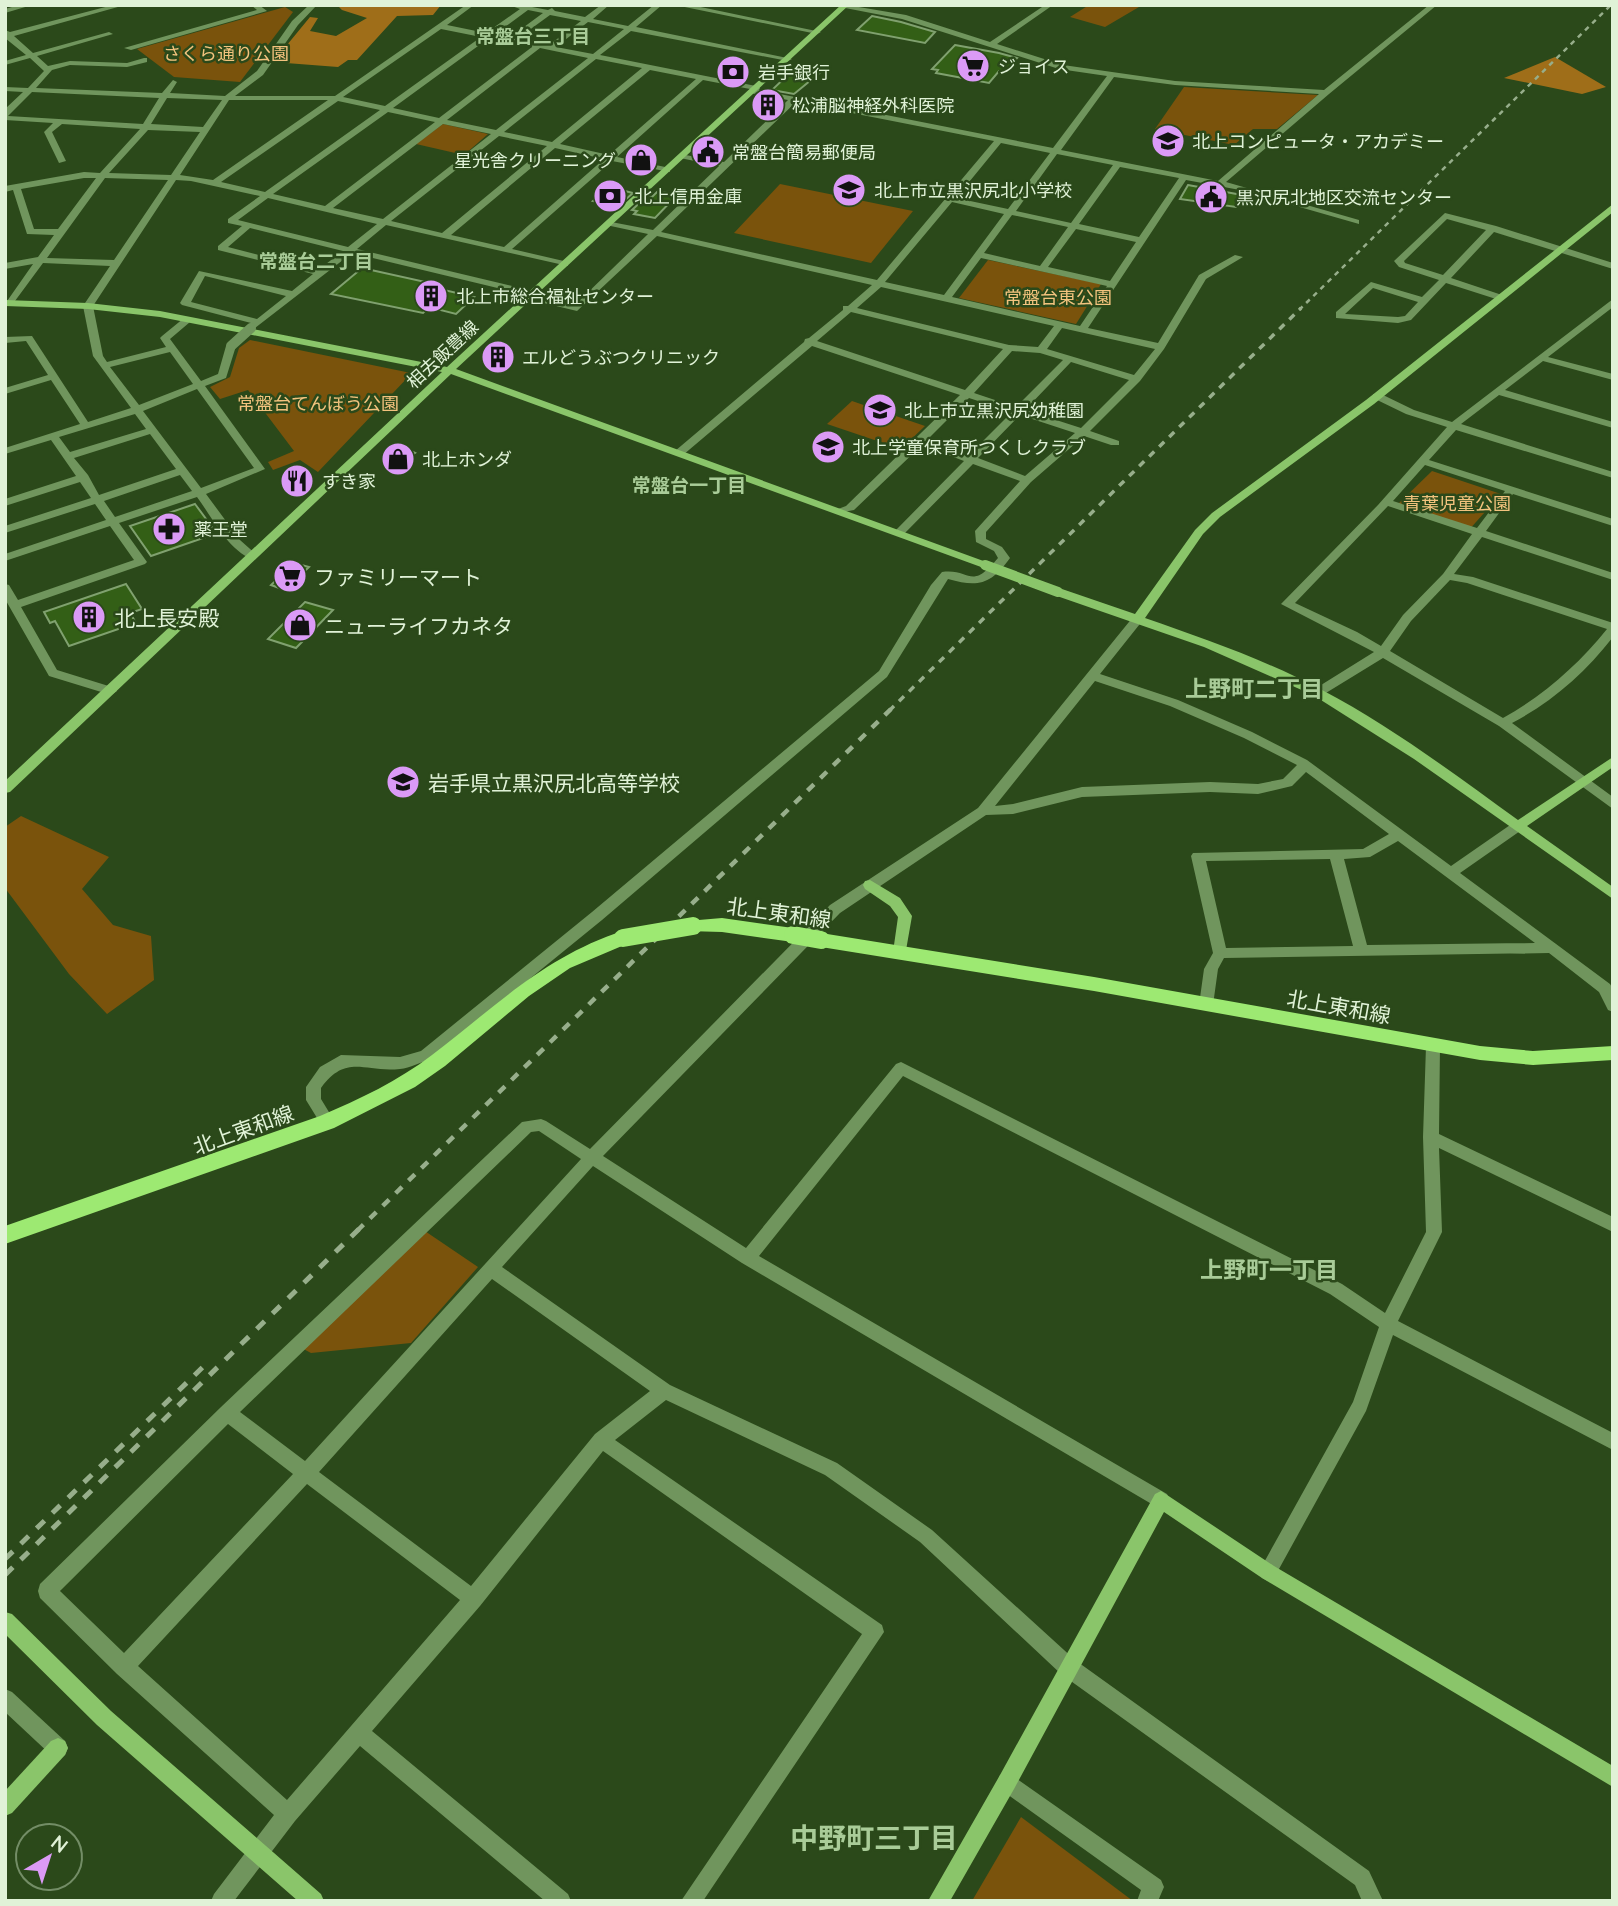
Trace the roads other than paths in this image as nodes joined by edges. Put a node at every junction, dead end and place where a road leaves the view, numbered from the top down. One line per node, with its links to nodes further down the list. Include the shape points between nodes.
1 (29, 5): 16 (street)
2 (122, 5): 23 (street)
3 (254, 5): 28 (street, via 262,11)
4 (296, 5): 15 (street)
5 (471, 5): 19 (street)
6 (512, 5): 14 (street)
7 (558, 5): 17 (street)
8 (606, 5): 18 (street)
9 (659, 5): 20 (street)
10 (678, 5): 21 (street)
11 (1050, 5): 26 (street)
12 (1434, 5): 43 (street)
13 (845, 6): 21 (street, 相去飯豊線); 26 (street, via 903,17)
14 (528, 7): 17 (street); 24 (street)
15 (310, 8): 45 (street, via 260,73)
16 (5, 11)
17 (548, 12): 18 (street); 25 (street)
18 (587, 20): 20 (street); 29 (street)
19 (438, 26): 24 (street); 46 (street)
20 (629, 29): 31 (street); 32 (street)
21 (817, 32): 32 (street, 相去飯豊線)
22 (109, 34): 30 (street)
23 (7, 35): 30 (street)
24 (489, 36): 25 (street); 48 (street)
25 (511, 40): 27 (street)
26 (990, 45): 37 (street, via 1062,67)
27 (538, 46): 29 (street); 51 (street)
28 (128, 48)
29 (550, 48): 31 (street)
30 (31, 55): 34 (street); 36 (street)
31 (594, 56): 35 (street); 54 (street)
32 (788, 59): 42 (street, 相去飯豊線)
33 (144, 60): 36 (street, via 127,65 70,63)
34 (5, 63)
35 (648, 67): 38 (street); 56 (street)
36 (48, 69): 41 (street)
37 (1113, 73): 43 (street, via 1175,83); 57 (street)
38 (702, 77): 42 (street); 59 (street)
39 (173, 82): 44 (street)
40 (5, 89): 41 (street)
41 (31, 89): 44 (street); 49 (street)
42 (754, 90): 47 (street); 58 (street, 相去飯豊線)
43 (1326, 92): 68 (street)
44 (164, 95): 45 (street); 52 (street)
45 (227, 98): 46 (street); 53 (street)
46 (336, 98): 48 (street); 67 (street)
47 (794, 99): 55 (street); 62 (street)
48 (387, 110): 51 (street); 71 (street)
49 (5, 116): 50 (street)
50 (62, 120): 52 (street); 60 (street, via 48,132)
51 (442, 122): 54 (street); 73 (street)
52 (145, 128): 53 (street); 64 (street)
53 (205, 130): 65 (street)
54 (496, 134): 56 (street); 76 (street)
55 (1000, 139): 57 (street); 72 (street)
56 (552, 146): 59 (street); 84 (street)
57 (1057, 152): 61 (street); 75 (street)
58 (683, 156): 62 (street); 63 (street, 相去飯豊線)
59 (610, 158): 63 (street); 88 (street)
60 (62, 161)
61 (1118, 164): 66 (street); 80 (street)
62 (726, 165): 83 (street)
63 (667, 170): 78 (street, 相去飯豊線)
64 (102, 176): 65 (street); 69 (street); 82 (street)
65 (172, 176): 67 (street); 92 (street)
66 (1184, 177): 68 (street); 85 (street)
67 (216, 183): 71 (street)
68 (1219, 184): 77 (street)
69 (16, 187): 70 (street); 82 (street, via 30,232)
70 (5, 189)
71 (268, 195): 73 (street); 79 (street, via 231,221)
72 (949, 199): 75 (street); 99 (street)
73 (328, 208): 76 (street)
74 (1613, 208): 86 (street)
75 (1010, 213): 80 (street); 89 (street)
76 (384, 222): 84 (street); 87 (street)
77 (1356, 222)
78 (609, 223): 83 (street); 93 (street, 相去飯豊線)
79 (249, 225): 87 (street); 97 (street, via 220,248)
80 (1074, 226): 85 (street); 96 (street)
81 (1493, 228): 86 (street); 98 (street); 98 (street, via 1445,216 1399,261)
82 (60, 232): 91 (street)
83 (654, 234): 99 (street); 102 (street, via 577,308)
84 (444, 236): 88 (street)
85 (1140, 240): 100 (street)
86 (1560, 248): 95 (street); 103 (street)
87 (348, 250): 97 (street); 102 (street)
88 (506, 250): 93 (street)
89 (979, 255): 96 (street); 104 (street)
90 (1238, 257): 116 (street, via 1202,277)
91 (39, 260): 92 (street); 94 (street); 107 (street)
92 (114, 263): 108 (street)
93 (565, 264): 102 (street, 相去飯豊線)
94 (5, 266)
95 (1613, 266)
96 (1042, 269): 100 (street)
97 (319, 272): 101 (street)
98 (1444, 279): 103 (street); 105 (street)
99 (878, 284): 104 (street); 109 (street)
100 (1111, 284): 113 (street)
101 (291, 295): 111 (street); 111 (street, via 202,273 184,303)
102 (532, 295): 123 (street, 相去飯豊線)
103 (1499, 297): 131 (street)
104 (945, 300): 112 (street)
105 (1424, 301): 105 (street, via 1405,319 1339,316 1371,285)
106 (1613, 302): 121 (street)
107 (7, 303): 108 (street)
108 (88, 306): 110 (street); 122 (street)
109 (846, 309): 115 (street); 118 (street)
110 (187, 320): 117 (street, via 166,338); 123 (street)
111 (254, 325): 127 (street, bridge, via 231,346 222,376)
112 (1059, 325): 113 (street); 119 (street)
113 (1082, 330): 116 (street)
114 (5, 340): 125 (street, via 29,338)
115 (808, 341): 130 (street); 143 (street)
116 (1161, 347): 126 (street)
117 (173, 348): 122 (street); 127 (street)
118 (1009, 348): 119 (street); 130 (street)
119 (1041, 350): 120 (street)
120 (1070, 358): 126 (street); 133 (street)
121 (1542, 358): 124 (street); 129 (street)
122 (104, 366): 132 (street)
123 (449, 370): 143 (street); 162 (street, 相去飯豊線)
124 (1611, 375)
125 (54, 376): 128 (street); 136 (street)
126 (1136, 379): 138 (street)
127 (200, 384): 132 (street); 152 (street, via 260,469)
128 (5, 391)
129 (1499, 392): 134 (street); 135 (street)
130 (969, 393): 133 (street); 140 (street)
131 (1377, 396): 134 (street, via 1410,412); 168 (street, via 1216,515)
132 (136, 410): 136 (street); 137 (street)
133 (1018, 410): 138 (street); 145 (street)
134 (1455, 424): 146 (street); 148 (street)
135 (1613, 425)
136 (86, 426): 139 (street)
137 (152, 430): 144 (street); 147 (street)
138 (1083, 432): 141 (street); 150 (street)
139 (53, 436): 142 (street); 144 (street)
140 (920, 442): 145 (street); 156 (street)
141 (1115, 443)
142 (5, 451)
143 (679, 453): 156 (street)
144 (69, 456): 149 (street)
145 (969, 460): 150 (street); 161 (street)
146 (1423, 461): 151 (street); 154 (street)
147 (184, 470): 152 (street); 153 (street)
148 (1613, 475)
149 (84, 477): 153 (street); 155 (street)
150 (1027, 480): 195 (street, via 981,531 980,540 998,549 1004,558 989,578 975,582 946,575 883,674 426,1055 400,1063 341,1062 325,1071 313,1087 314,1100)
151 (1511, 490): 158 (street); 160 (street)
152 (201, 492): 157 (street); 162 (street, via 236,542)
153 (98, 499): 157 (street); 159 (street)
154 (1387, 502): 160 (street); 170 (street, via 1287,604)
155 (5, 503)
156 (842, 511): 161 (street)
157 (114, 522): 163 (street); 167 (street, via 141,562)
158 (1613, 523)
159 (5, 530)
160 (1480, 532): 164 (street); 165 (street)
161 (899, 533): 168 (street, bridge)
162 (252, 556): 172 (street, 相去飯豊線)
163 (5, 558)
164 (1447, 576): 169 (street); 170 (street, via 1407,618)
165 (1613, 577)
166 (5, 588): 167 (street)
167 (15, 605): 172 (street, via 53,673)
168 (1136, 620): 171 (street); 173 (street, via 1234,655)
169 (1613, 628): 174 (street, via 1568,679 1532,709)
170 (1383, 652): 173 (street); 174 (street)
171 (1093, 676): 176 (street, via 1174,703); 180 (street)
172 (111, 691): 178 (street, 相去飯豊線)
173 (1317, 693): 181 (street)
174 (1503, 723): 177 (street)
175 (1613, 761): 177 (street)
176 (1305, 765): 180 (street, via 1287,783 1258,789 1082,792 1013,809); 182 (street)
177 (1581, 783): 179 (street); 181 (street)
178 (5, 789)
179 (1613, 804)
180 (983, 811): 185 (street)
181 (1518, 826): 184 (street); 186 (street)
182 (1397, 835): 183 (street, via 1365,854); 184 (street)
183 (1336, 856): 188 (street); 190 (street, via 1198,856)
184 (1450, 873): 187 (street)
185 (870, 885): 189 (street, via 895,902 905,916); 197 (street, via 835,909)
186 (1613, 894)
187 (1552, 948): 188 (street); 192 (street, via 1605,988)
188 (1362, 949): 190 (street)
189 (900, 952): 191 (main road, 北上東和線); 195 (main road, 北上東和線, bridge, via 722,925 623,937 564,963 408,1082)
190 (1220, 953): 191 (street, via 1211,970)
191 (1206, 1005): 193 (main road, 北上東和線)
192 (1613, 1006)
193 (1433, 1046): 194 (main road, 北上東和線, via 1533,1058); 196 (street)
194 (1613, 1053)
195 (327, 1122): 199 (main road, 北上東和線)
196 (1431, 1138): 198 (street); 202 (street, via 1434,1232)
197 (590, 1158): 200 (street); 201 (street); 204 (street, via 541,1125 527,1126)
198 (1613, 1225)
199 (5, 1235)
200 (748, 1258): 202 (street, via 901,1068 1336,1289); 208 (street)
201 (490, 1268): 203 (street); 207 (street)
202 (1388, 1324): 206 (street); 209 (street, via 1360,1405)
203 (664, 1391): 205 (street); 213 (street, via 831,1469 926,1536)
204 (227, 1413): 207 (street); 212 (street, via 47,1591)
205 (601, 1440): 210 (street); 224 (street, via 875,1632)
206 (1613, 1442)
207 (306, 1473): 210 (street); 212 (street)
208 (1161, 1500): 209 (street); 213 (street)
209 (1268, 1572): 216 (street)
210 (473, 1599): 215 (street)
211 (5, 1621): 220 (street, via 104,1718)
212 (124, 1667): 219 (street)
213 (1068, 1667): 217 (street); 227 (street, via 1362,1878)
214 (5, 1699): 218 (street, via 58,1748)
215 (359, 1734): 219 (street); 223 (street)
216 (1613, 1777)
217 (1007, 1782): 225 (street); 226 (street, via 1154,1887)
218 (5, 1805)
219 (288, 1814): 220 (street)
220 (260, 1852): 221 (street); 222 (street)
221 (222, 1901)
222 (314, 1901)
223 (561, 1901)
224 (691, 1901)
225 (938, 1901)
226 (1147, 1901)
227 (1373, 1901)

